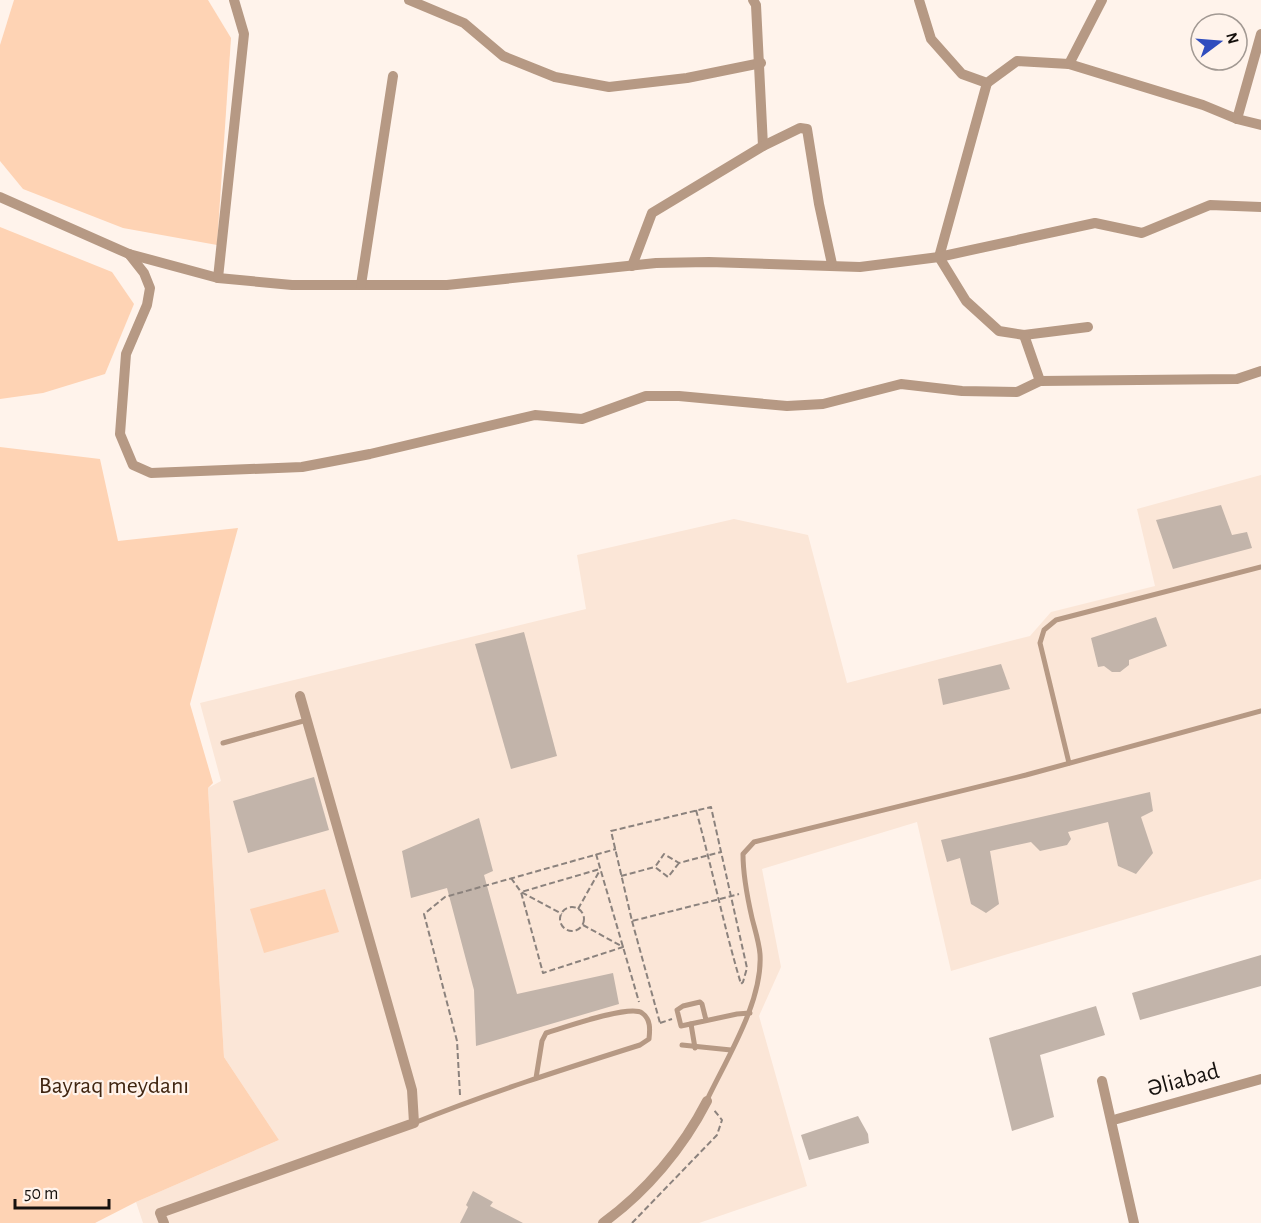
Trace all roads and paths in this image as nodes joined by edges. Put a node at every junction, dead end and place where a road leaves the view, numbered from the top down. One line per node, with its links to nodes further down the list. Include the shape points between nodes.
1 (234, 0): 20 (street, via 244,34)
2 (409, 0): 7 (street, via 464,23 503,56 555,77 609,87 687,78)
3 (753, 0): 7 (street)
4 (919, 0): 10 (street, via 931,39 962,74)
5 (1102, 0): 8 (street)
6 (1261, 34): 11 (street)
7 (761, 63): 13 (street)
8 (1069, 64): 10 (street, via 1017,61); 11 (street)
9 (393, 76): 21 (street)
10 (987, 83): 17 (street)
11 (1237, 119): 12 (street)
12 (1261, 125)
13 (764, 146): 18 (street, via 800,128 807,129); 19 (street, via 652,213)
14 (0, 197): 16 (street)
15 (1261, 207): 17 (street, via 1210,205 1142,233 1095,223)
16 (129, 254): 20 (street); 25 (street, via 150,288 126,354 120,434 133,465 151,473 302,467 535,415 582,419 646,396 787,406 823,404 901,384 1017,392)
17 (939, 257): 18 (street, via 860,267); 23 (street, via 966,301 999,331)
18 (832, 264): 19 (street, via 709,262)
19 (632, 266): 21 (street, via 447,285)
20 (218, 278): 21 (street, via 292,285)
21 (361, 285)
22 (1088, 327): 23 (street)
23 (1024, 335): 25 (street)
24 (1261, 371): 25 (street, via 1237,379)
25 (1040, 381)
26 (1261, 567): 31 (lane, via 1056,620 1044,630 1040,643)
27 (300, 696): 29 (street)
28 (1261, 711): 31 (lane)
29 (307, 720): 30 (lane); 65 (street, via 412,1090)
30 (223, 743)
31 (1069, 763): 43 (lane, via 754,842 743,854)
32 (696, 810): 33 (path, via 611,831); 34 (path, via 711,807); 36 (path)
33 (616, 849): 35 (path); 40 (path)
34 (721, 852): 36 (path); 44 (path)
35 (596, 854): 39 (path); 41 (path)
36 (708, 855): 37 (path); 45 (path)
37 (679, 863): 38 (path, via 664,854); 38 (path, via 668,877)
38 (655, 867): 40 (path)
39 (600, 869): 42 (path); 46 (path); 50 (path)
40 (621, 876): 48 (path)
41 (511, 878): 42 (path); 63 (path, via 445,897 424,914 457,1041)
42 (521, 892): 47 (path); 50 (path, via 543,972)
43 (746, 892): 44 (path); 52 (lane, via 760,952)
44 (732, 896): 45 (path); 45 (path, via 747,968 741,984)
45 (720, 899): 48 (path)
46 (578, 909): 47 (path, via 569,908); 49 (path, via 584,916)
47 (562, 914): 49 (path, via 561,923 567,930 576,931)
48 (632, 921): 53 (path, via 660,1023)
49 (583, 925): 50 (path)
50 (623, 948): 51 (path)
51 (641, 1012): 59 (lane, via 618,1012 546,1033); 59 (lane, via 650,1026 649,1039 640,1045)
52 (750, 1014): 54 (lane); 58 (lane)
53 (678, 1017): 54 (lane, via 678,1008 700,1002); 55 (lane, via 681,1026)
54 (706, 1020): 55 (lane)
55 (691, 1024): 57 (lane)
56 (682, 1045): 57 (lane)
57 (695, 1048): 58 (lane)
58 (730, 1050): 62 (lane)
59 (536, 1078): 63 (lane)
60 (1261, 1079): 64 (street, Əliabad)
61 (1102, 1081): 69 (street)
62 (707, 1101): 67 (street, via 693,1128 642,1192); 68 (path, via 722,1120 717,1135)
63 (460, 1104): 65 (lane)
64 (1117, 1119)
65 (414, 1123): 66 (street, via 160,1213)
66 (164, 1223)
67 (603, 1223)
68 (632, 1223)
69 (1134, 1223)

